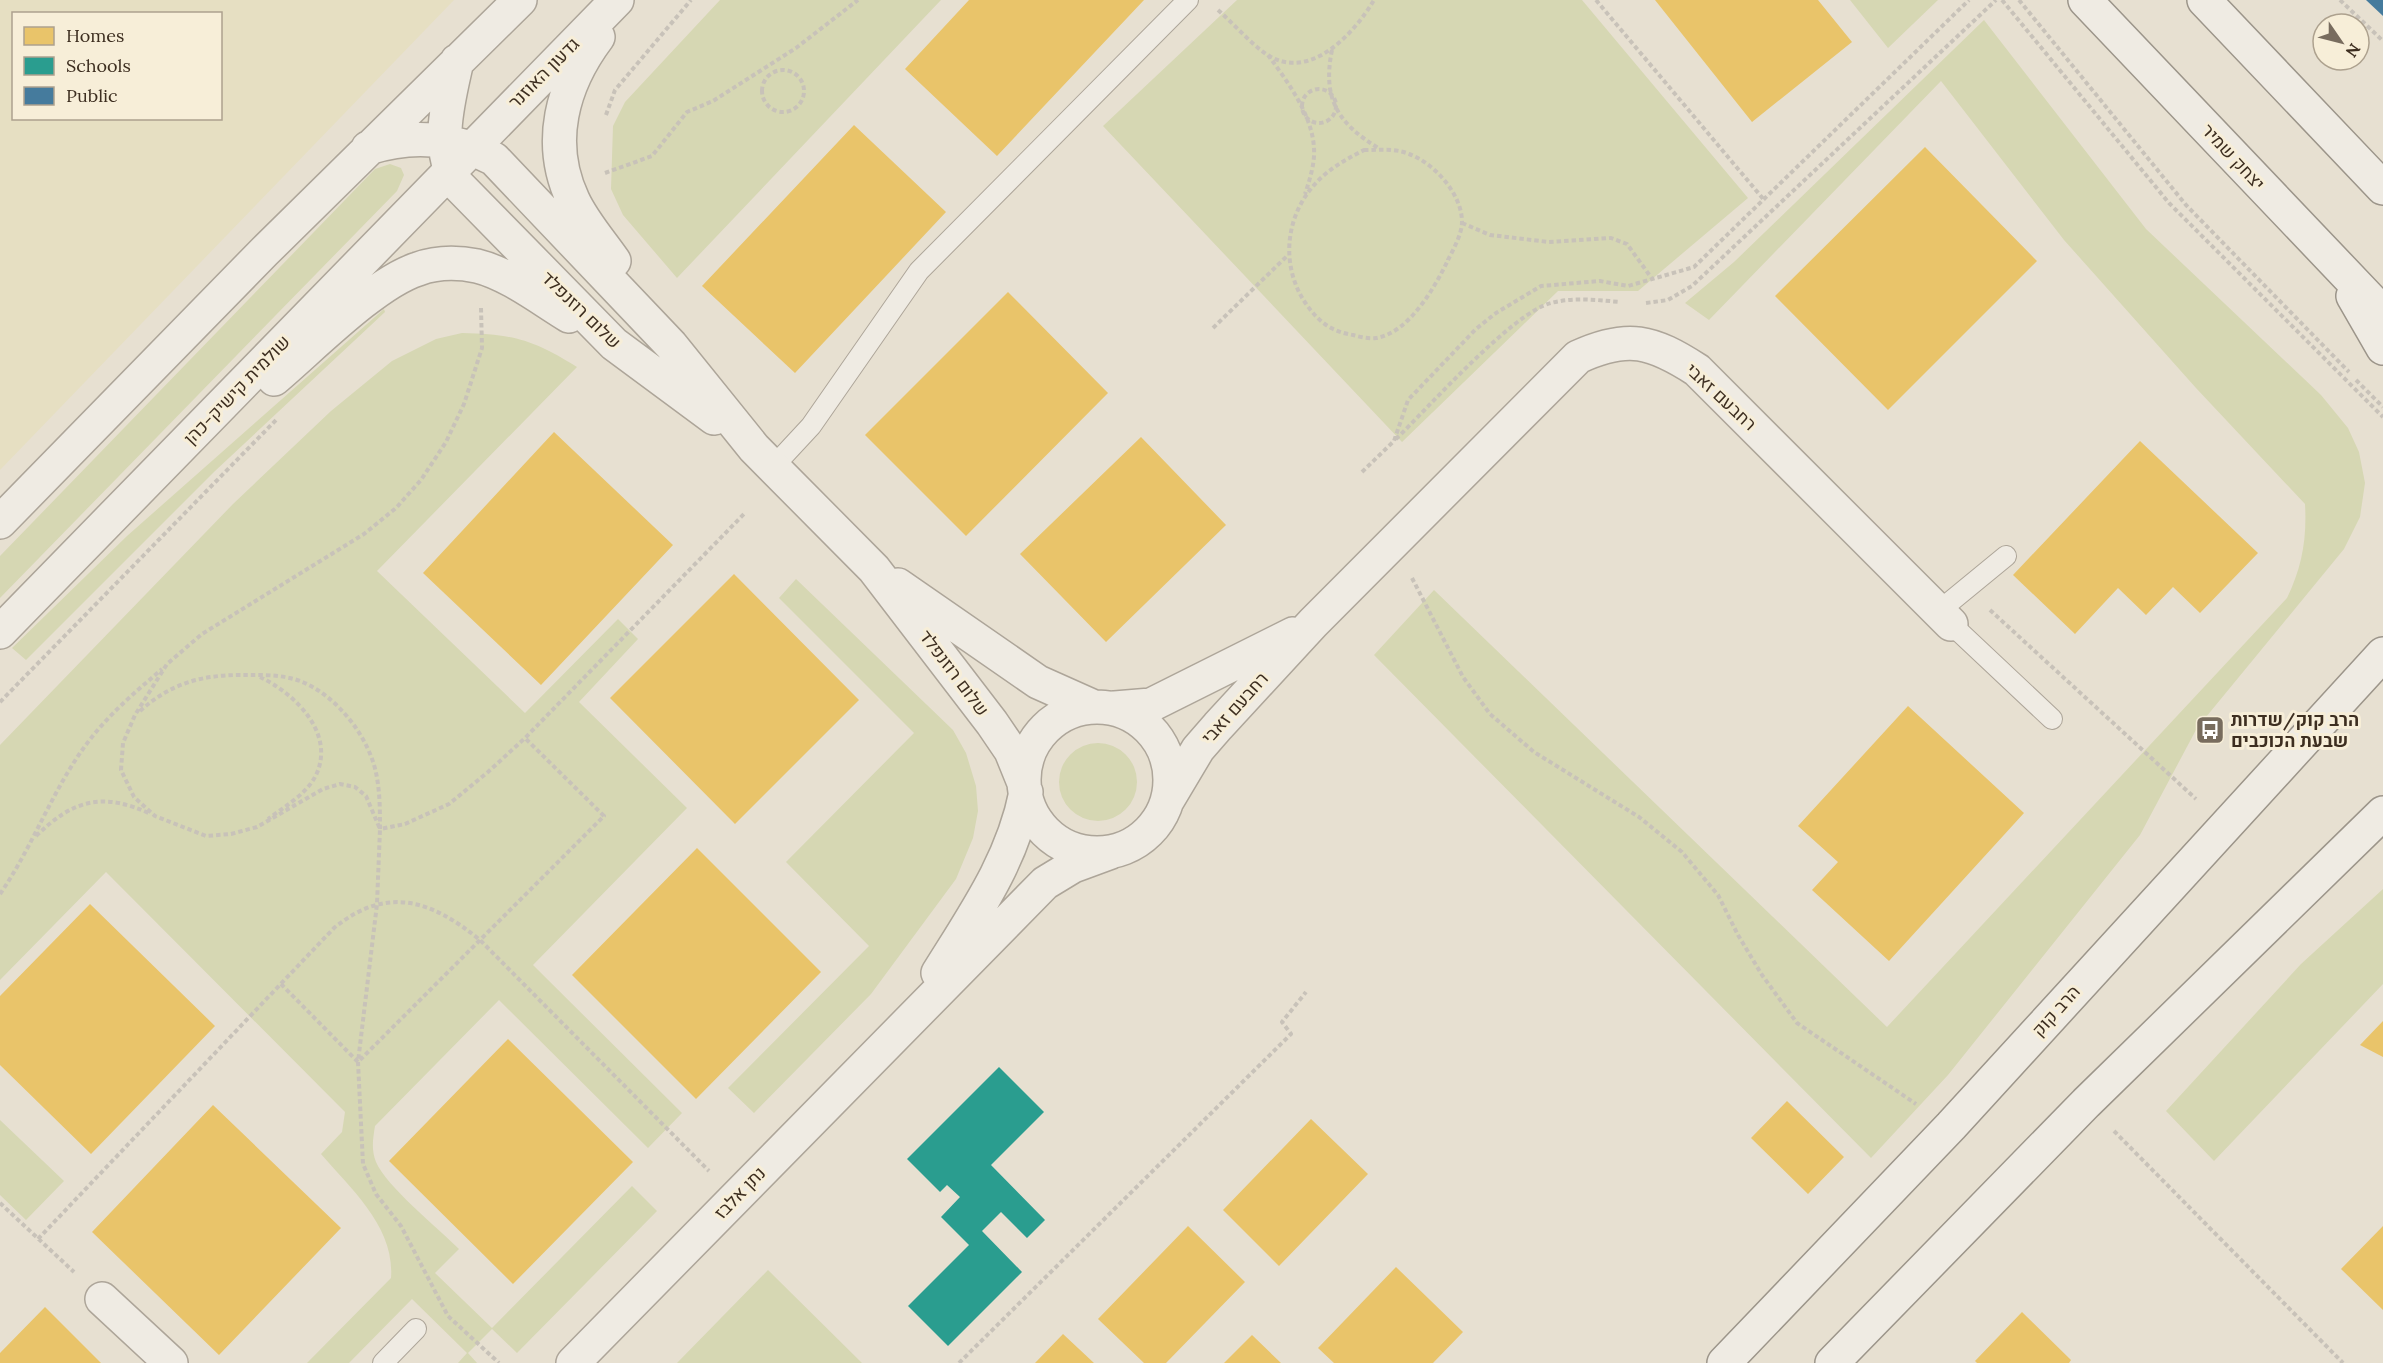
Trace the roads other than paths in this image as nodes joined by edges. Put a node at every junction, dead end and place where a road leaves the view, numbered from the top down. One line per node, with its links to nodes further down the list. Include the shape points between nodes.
1 (520, 0): 7 (street)
2 (617, 0): 9 (street, גדעון האוזנר)
3 (625, 0): 14 (street, via 572,80 561,111 563,172 573,201)
4 (1188, 0): 17 (lane, via 920,271 811,426)
5 (2085, 0): 11 (street, יצחק שמיר)
6 (2204, 0): 10 (street)
7 (457, 61): 8 (street); 9 (street, via 445,113)
8 (368, 148): 9 (street, שלום רוזנפלד, via 396,139); 18 (street)
9 (456, 153): 13 (street, שלום רוזנפלד, via 457,184); 14 (street, שלום רוזנפלד, via 494,159); 16 (street, שולמית קישיק-כהן)
10 (2383, 188)
11 (2334, 263): 12 (street, יצחק שמיר); 15 (street)
12 (2383, 313)
13 (614, 344): 16 (street, via 507,279 478,267 448,262 418,269 383,286 259,392 224,418); 17 (street, שלום רוזנפלד)
14 (670, 345): 17 (street, שלום רוזנפלד)
15 (2383, 348)
16 (202, 425): 23 (street, שולמית קישיק-כהן)
17 (763, 458): 20 (street, שלום רוזנפלד)
18 (0, 522)
19 (2006, 556): 21 (lane)
20 (874, 569): 25 (street, שלום רוזנפלד, via 1038,682); 27 (street, שלום רוזנפלד, via 992,723 1011,751)
21 (1945, 618): 22 (street, רחבעם זאבי, via 1697,370 1668,351 1639,343 1605,344 1578,357); 26 (lane)
22 (1313, 623): 25 (street, רחבעם זאבי, via 1151,705); 28 (street, רחבעם זאבי, via 1198,749)
23 (0, 632)
24 (2383, 653): 37 (street, הרב קוק, via 1951,1126)
25 (1104, 708): 27 (street, via 1073,710 1044,729 1027,759); 28 (street, via 1134,716 1161,744 1170,773)
26 (2052, 719)
27 (1025, 787): 30 (street, via 1029,806 1053,839 1070,849); 31 (street, נתן אלבז, via 1020,824 995,879)
28 (1167, 801): 30 (street, via 1152,831 1131,846)
29 (2383, 813): 38 (street, via 2086,1103)
30 (1111, 852): 31 (street, נתן אלבז, via 1072,866 1044,883)
31 (907, 1023): 36 (street, נתן אלבז)
32 (102, 1299): 34 (street)
33 (416, 1329): 35 (lane)
34 (171, 1363)
35 (383, 1363)
36 (573, 1363)
37 (1724, 1363)
38 (1832, 1363)

